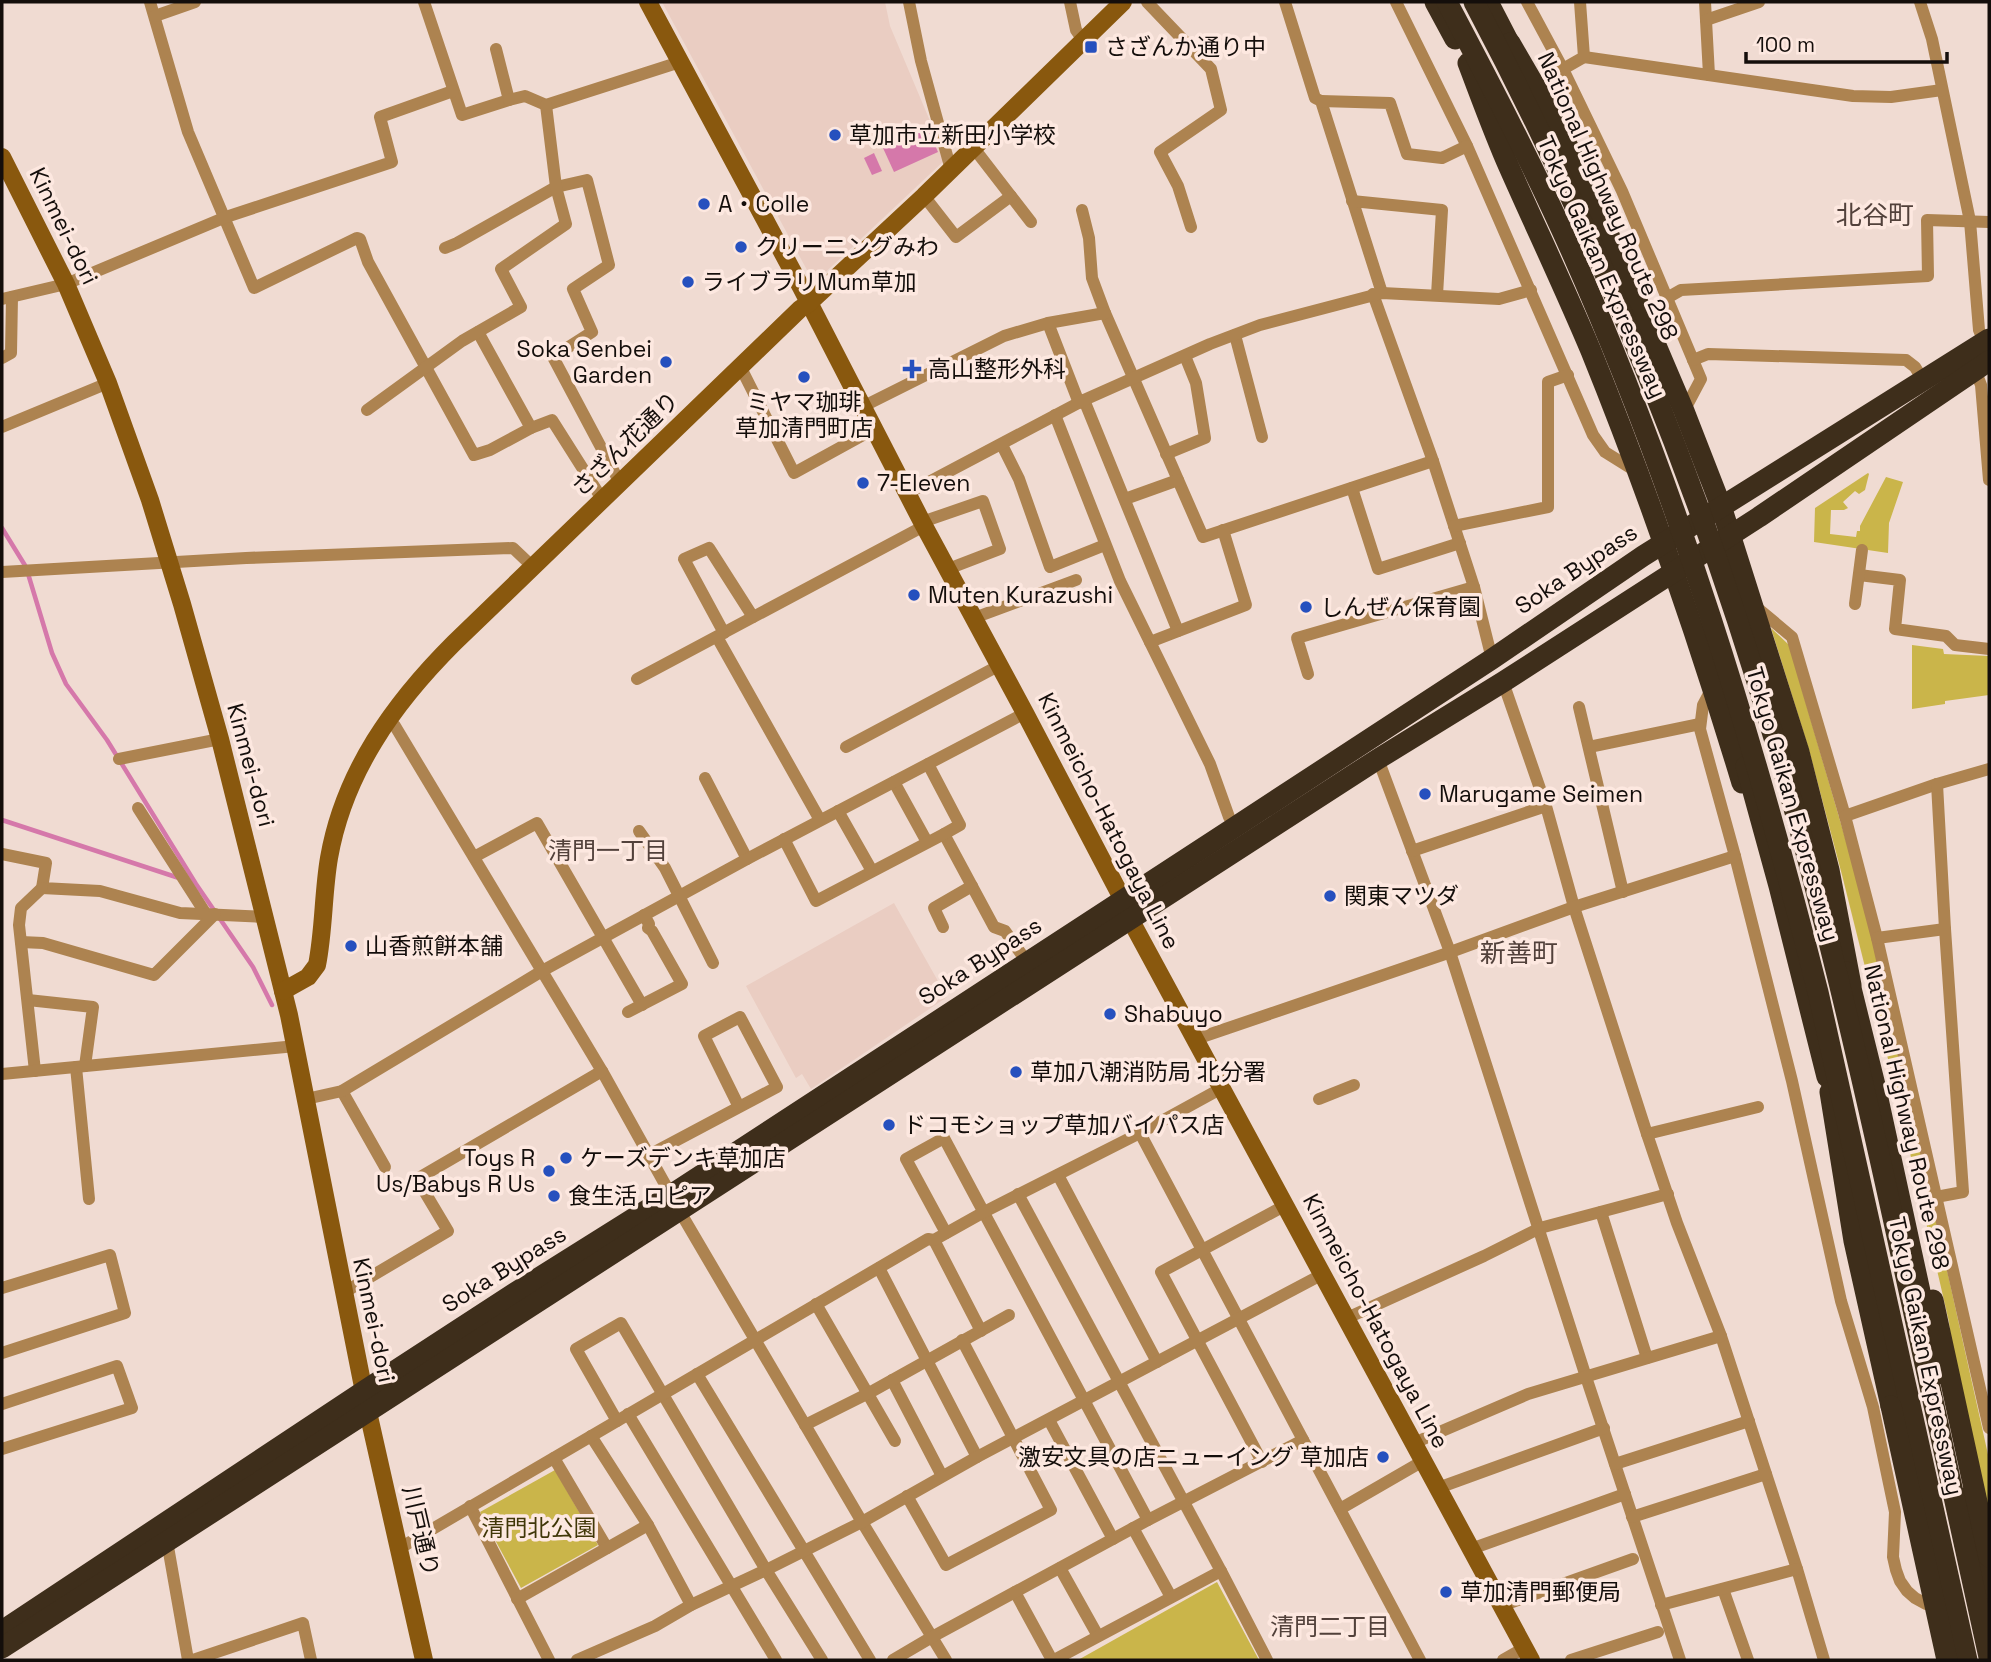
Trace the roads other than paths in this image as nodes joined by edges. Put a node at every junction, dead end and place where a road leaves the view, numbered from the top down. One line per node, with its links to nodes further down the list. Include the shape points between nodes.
1 (150, 2): 20 (street)
2 (195, 2): 20 (street)
3 (424, 2): 30 (street)
4 (648, 2): 25 (street, Kinmeicho-Hatogaya Line)
5 (909, 2): 37 (street)
6 (1070, 2): 22 (street)
7 (1123, 2): 22 (street, さざん花通り)
8 (1147, 2): 48 (street, via 1211,69 1221,110 1160,152 1178,186)
9 (1285, 2): 32 (street, via 1315,98)
10 (1396, 2): 34 (street)
11 (1435, 2): 26 (highway)
12 (1447, 2): 301 (highway, Tokyo Gaikan Expressway, bridge, via 1533,168 1606,333 1668,492 1762,781 1818,992)
13 (1474, 2): 300 (highway, Tokyo Gaikan Expressway, bridge, via 1550,152 1625,320 1688,480 1757,682 1827,928)
14 (1488, 2): 74 (highway, National Highway Route 298, via 1557,124 1597,207)
15 (1527, 2): 27 (street)
16 (1580, 2): 24 (street)
17 (1705, 2): 21 (street)
18 (1759, 2): 21 (street)
19 (1920, 2): 29 (street)
20 (155, 16): 44 (street, via 186,125)
21 (1706, 20): 28 (street)
22 (1083, 40): 35 (street, さざん花通り)
23 (496, 49): 31 (street)
24 (1584, 57): 27 (street); 28 (street)
25 (680, 62): 33 (street); 56 (street, Kinmeicho-Hatogaya Line)
26 (1468, 63): 79 (highway, via 1549,232); 85 (highway)
27 (1563, 69): 55 (street)
28 (1709, 75): 29 (street, via 1853,96 1891,97)
29 (1942, 90): 45 (street)
30 (453, 91): 31 (street, via 462,115); 44 (street, via 380,117 392,162)
31 (509, 100): 33 (street, via 526,96)
32 (1321, 101): 34 (street, via 1390,103 1407,153 1442,158); 42 (street)
33 (546, 105): 39 (street)
34 (1467, 146): 51 (street)
35 (973, 148): 37 (street, さざん花通り); 41 (street)
36 (2, 157): 38 (street, Kinmei-dori)
37 (951, 170): 40 (street, さざん花通り)
38 (9, 186): 50 (street, Kinmei-dori)
39 (556, 187): 49 (street); 59 (street, via 566,224 501,269 521,307); 88 (street, via 587,180 609,265 573,289 592,332 554,357)
40 (924, 196): 41 (street, via 956,237); 56 (street, さざん花通り)
41 (1011, 196): 46 (street)
42 (1352, 201): 52 (street); 53 (street, via 1442,210)
43 (1082, 210): 57 (street, via 1092,278)
44 (226, 216): 50 (street); 66 (street, via 254,288 360,239)
45 (1970, 220): 47 (street); 55 (street, via 1927,220 1928,276 1681,290); 61 (street)
46 (1031, 222)
47 (1989, 222)
48 (1191, 227)
49 (445, 248)
50 (66, 284): 54 (street); 70 (street, Kinmei-dori)
51 (1531, 290): 53 (street, via 1499,299); 67 (street)
52 (1377, 293): 53 (street); 60 (street); 84 (street)
53 (1437, 295)
54 (7, 298): 63 (street, via 11,353)
55 (1667, 298): 64 (street)
56 (809, 303): 65 (street, さざん花通り); 72 (street, Kinmeicho-Hatogaya Line)
57 (1105, 313): 58 (street); 68 (street)
58 (1048, 323): 71 (street); 72 (street, via 1004,336)
59 (478, 332): 66 (street); 77 (street)
60 (1235, 335): 62 (street); 80 (street)
61 (1984, 353): 69 (highway, Soka Bypass); 81 (street, via 1981,385); 97 (highway, Soka Bypass)
62 (1185, 356): 68 (street); 83 (street, via 1196,383 1205,438)
63 (2, 358)
64 (1693, 360): 69 (street, via 1708,354 1906,360); 74 (street, via 1701,379)
65 (740, 366): 78 (street, via 794,473); 88 (street, さざん花通り)
66 (426, 368): 73 (street); 77 (street, via 474,456)
67 (1568, 375): 85 (street, via 1605,452); 95 (street, via 1548,382 1548,507)
68 (1133, 379): 71 (street); 83 (street)
69 (1923, 380): 93 (highway, Soka Bypass)
70 (108, 383): 76 (street); 102 (street, Kinmei-dori)
71 (1082, 401): 75 (street); 92 (street)
72 (862, 407): 78 (street, Kinmeicho-Hatogaya Line)
73 (367, 410)
74 (1680, 412): 93 (highway, National Highway Route 298)
75 (1055, 415): 82 (street); 100 (street)
76 (2, 427)
77 (531, 428): 91 (street, via 552,420)
78 (874, 429): 90 (street, Kinmeicho-Hatogaya Line)
79 (1634, 436)
80 (1262, 437)
81 (1988, 441): 86 (street)
82 (1002, 445): 90 (street); 100 (street, via 1050,567)
83 (1166, 454): 87 (street)
84 (1433, 461): 89 (street); 95 (street)
85 (1637, 472): 99 (highway)
86 (1989, 480)
87 (1178, 481): 92 (street); 96 (street, via 1203,537)
88 (620, 483): 91 (street, さざん花通り)
89 (1352, 488): 96 (street); 98 (street, via 1378,569)
90 (908, 493): 94 (street, Kinmeicho-Hatogaya Line)
91 (602, 499): 103 (street, さざん花通り)
92 (1125, 499): 116 (street)
93 (1721, 506): 97 (highway, National Highway Route 298); 99 (highway, Soka Bypass)
94 (923, 524): 104 (street, Kinmeicho-Hatogaya Line); 104 (street, via 982,501 1000,548); 112 (street)
95 (1454, 526): 98 (street)
96 (1223, 530): 116 (street, via 1246,605)
97 (1731, 535): 106 (highway, Soka Bypass); 111 (highway, National Highway Route 298)
98 (1460, 543): 109 (street)
99 (1662, 543): 106 (highway); 121 (highway, Soka Bypass)
100 (1105, 545): 118 (street)
101 (1862, 550): 107 (street)
102 (170, 562): 103 (street, via 513,548); 105 (street); 131 (street, Kinmei-dori)
103 (533, 567): 129 (street, さざん花通り, via 431,666)
104 (947, 569): 113 (street, Kinmeicho-Hatogaya Line)
105 (2, 572)
106 (1672, 572): 125 (highway, Soka Bypass); 126 (highway)
107 (1858, 575): 110 (street); 115 (street, via 1900,580)
108 (1076, 580): 113 (street)
109 (1474, 587): 121 (street); 123 (street, via 1297,638)
110 (1855, 604)
111 (1754, 606): 144 (street, via 1792,637); 175 (highway, National Highway Route 298, via 1803,765)
112 (753, 617): 117 (street); 117 (street, via 709,548 684,559)
113 (974, 618): 122 (street, Kinmeicho-Hatogaya Line)
114 (1881, 627): 115 (street)
115 (1895, 629): 120 (street, via 1946,636 1955,645)
116 (1178, 631): 118 (street)
117 (720, 635): 124 (street); 145 (street)
118 (1150, 642): 146 (street, via 1210,764)
119 (1756, 643): 175 (highway, National Highway Route 298)
120 (1989, 649)
121 (1492, 659): 146 (highway, Soka Bypass)
122 (1000, 665): 128 (street, Kinmeicho-Hatogaya Line); 132 (street)
123 (1308, 674)
124 (637, 679)
125 (1503, 682): 135 (highway, Soka Bypass); 141 (street)
126 (1717, 686): 130 (street, via 1703,705); 190 (highway, via 1776,874)
127 (1579, 707): 133 (street)
128 (1025, 713): 136 (street); 162 (street, Kinmeicho-Hatogaya Line)
129 (388, 719): 154 (street); 176 (street, さざん花通り, via 361,764 334,836 317,965 308,977)
130 (1700, 723): 133 (street); 153 (street)
131 (220, 739): 134 (street); 165 (street, Kinmei-dori)
132 (846, 747)
133 (1589, 747): 159 (street)
134 (119, 759)
135 (1378, 759): 151 (street); 162 (highway, Soka Bypass)
136 (928, 764): 139 (street); 148 (street, via 960,825)
137 (1989, 769): 140 (street)
138 (705, 778): 155 (street)
139 (894, 782): 143 (street); 150 (street)
140 (1937, 784): 144 (street); 167 (street)
141 (1546, 806): 151 (street); 161 (street)
142 (138, 808): 163 (street)
143 (838, 811): 145 (street); 156 (street)
144 (1845, 816): 169 (street)
145 (820, 820): 149 (street)
146 (1235, 827): 162 (highway, Soka Bypass)
147 (639, 831): 160 (street)
148 (944, 834): 150 (street); 157 (street)
149 (784, 839): 155 (street); 156 (street, via 816,901)
150 (928, 842): 156 (street)
151 (1412, 851): 171 (street)
152 (2, 854): 158 (street, via 46,863)
153 (1735, 856): 159 (street); 291 (street, via 1841,1301 1873,1407 1895,1512 1896,1570 1915,1598)
154 (474, 857): 168 (street, via 537,823); 174 (street)
155 (747, 859): 160 (street)
156 (872, 871)
157 (972, 886): 166 (street, via 934,908); 172 (street, via 994,928 1005,931)
158 (42, 888): 163 (street, via 100,891 180,913); 170 (street, via 21,908)
159 (1623, 892): 161 (street)
160 (679, 897): 164 (street); 173 (street)
161 (1574, 907): 171 (street); 196 (street)
162 (1127, 909): 172 (highway, Soka Bypass); 180 (street, Kinmeicho-Hatogaya Line); 204 (highway, Soka Bypass)
163 (210, 914): 165 (street); 170 (street, via 154,975 43,943)
164 (644, 915): 168 (street); 178 (street, via 682,985)
165 (265, 917): 176 (street, Kinmei-dori)
166 (943, 927)
167 (1945, 929): 169 (street); 202 (street, via 1964,1192)
168 (603, 937): 174 (street); 178 (street)
169 (1877, 938): 202 (street)
170 (22, 942): 177 (street)
171 (1450, 952): 180 (street); 208 (street)
172 (1027, 962): 204 (highway, Soka Bypass)
173 (713, 963)
174 (542, 971): 184 (street); 189 (street)
175 (1851, 985): 187 (highway, National Highway Route 298)
176 (284, 991): 181 (street, Kinmei-dori)
177 (28, 1000): 182 (street, via 93,1007); 183 (street)
178 (642, 1005): 179 (street)
179 (628, 1012)
180 (1196, 1039): 188 (street, Kinmeicho-Hatogaya Line)
181 (296, 1046): 182 (street); 191 (street, Kinmei-dori)
182 (81, 1066): 183 (street); 203 (street)
183 (35, 1071): 185 (street)
184 (602, 1071): 197 (street); 215 (street, via 417,1179 448,1231)
185 (2, 1074)
186 (1354, 1085): 192 (street)
187 (1875, 1085): 271 (highway, National Highway Route 298); 277 (highway, bridge, via 1933,1300)
188 (1222, 1088): 195 (street); 205 (street, Kinmeicho-Hatogaya Line)
189 (342, 1091): 191 (street); 198 (street)
190 (1830, 1092): 291 (highway); 301 (highway, bridge, via 1854,1241)
191 (306, 1099): 215 (street, Kinmei-dori)
192 (1319, 1099)
193 (739, 1107): 193 (street, via 777,1087 740,1017 704,1036); 197 (street)
194 (1758, 1107): 196 (street)
195 (1140, 1133): 199 (street); 211 (street)
196 (1647, 1134): 201 (street)
197 (649, 1155): 204 (street)
198 (385, 1167)
199 (1058, 1175): 200 (street); 228 (street)
200 (1018, 1194): 206 (street); 232 (street)
201 (1668, 1194): 207 (street); 221 (street)
202 (1936, 1197): 239 (street)
203 (89, 1199)
204 (675, 1203): 222 (street); 233 (highway, Soka Bypass, via 524,1287); 238 (highway, Soka Bypass)
205 (1286, 1205): 211 (street); 213 (street, Kinmeicho-Hatogaya Line)
206 (984, 1212): 209 (street); 209 (street, via 944,1138 906,1159); 236 (street)
207 (1601, 1212): 208 (street); 226 (street)
208 (1540, 1228): 218 (street); 230 (street)
209 (946, 1233): 210 (street)
210 (933, 1240): 212 (street); 220 (street)
211 (1202, 1250): 219 (street); 224 (street, via 1161,1272)
212 (879, 1268): 216 (street); 227 (street)
213 (1323, 1273): 218 (street, Kinmeicho-Hatogaya Line); 219 (street)
214 (2, 1288): 225 (street, via 110,1255 125,1313)
215 (344, 1293): 233 (street, Kinmei-dori)
216 (816, 1304): 222 (street); 235 (street)
217 (1009, 1315): 220 (street)
218 (1347, 1318): 250 (street, Kinmeicho-Hatogaya Line)
219 (1239, 1319): 224 (street); 248 (street)
220 (981, 1331): 223 (street)
221 (1721, 1336): 226 (street); 242 (street)
222 (754, 1339): 229 (street); 243 (street)
223 (962, 1340): 227 (street); 247 (street)
224 (1198, 1341): 228 (street); 255 (street)
225 (2, 1353)
226 (1647, 1358): 230 (street)
227 (927, 1360): 231 (street); 252 (street)
228 (1157, 1363): 232 (street)
229 (697, 1374): 234 (street); 276 (street)
230 (1586, 1377): 244 (street); 250 (street, via 1528,1394)
231 (892, 1380): 235 (street); 258 (street)
232 (1120, 1382): 236 (street); 262 (street)
233 (364, 1391): 238 (street, Kinmei-dori); 293 (highway, Soka Bypass)
234 (663, 1394): 240 (street); 240 (street, via 621,1323 576,1349); 281 (street)
235 (869, 1394): 243 (street); 249 (street)
236 (1085, 1401): 241 (street); 266 (street)
237 (2, 1404): 251 (street, via 117,1366 132,1408)
238 (368, 1412): 272 (highway, Soka Bypass); 273 (street, 川戸通り)
239 (1988, 1414): 245 (street)
240 (622, 1418): 246 (street); 283 (street)
241 (1049, 1420): 247 (street); 270 (street)
242 (1749, 1421): 256 (street); 257 (street)
243 (805, 1425): 267 (street)
244 (1604, 1428): 256 (street); 259 (street)
245 (1989, 1428)
246 (591, 1436): 253 (street); 268 (street)
247 (1013, 1439): 252 (street); 261 (street, via 1051,1510 946,1564)
248 (1303, 1440): 255 (street); 264 (street)
249 (895, 1441)
250 (1414, 1443): 254 (street, Kinmeicho-Hatogaya Line)
251 (2, 1449)
252 (977, 1457): 258 (street)
253 (554, 1458): 263 (street); 274 (street)
254 (1423, 1461): 259 (street, Kinmeicho-Hatogaya Line); 264 (street)
255 (1262, 1462): 262 (street)
256 (1615, 1464): 260 (street)
257 (1766, 1474): 265 (street); 280 (street)
258 (942, 1476): 261 (street)
259 (1438, 1488): 275 (street, Kinmeicho-Hatogaya Line)
260 (1625, 1494): 265 (street); 275 (street)
261 (908, 1496): 267 (street)
262 (1184, 1502): 266 (street); 282 (street)
263 (470, 1506): 273 (street); 287 (street)
264 (1340, 1509): 315 (street)
265 (1632, 1517): 290 (street)
266 (1148, 1520): 269 (street)
267 (862, 1522): 276 (street); 296 (street)
268 (648, 1525): 274 (street); 289 (street)
269 (1133, 1528): 270 (street); 286 (street)
270 (1113, 1539): 279 (street)
271 (1982, 1540): 288 (highway, National Highway Route 298)
272 (167, 1541): 297 (highway, Soka Bypass); 303 (street)
273 (400, 1548): 305 (street, 川戸通り)
274 (607, 1548): 287 (street)
275 (1471, 1549): 292 (street, Kinmeicho-Hatogaya Line)
276 (803, 1551): 281 (street); 310 (street)
277 (1989, 1557)
278 (1633, 1559): 292 (street)
279 (1060, 1568): 285 (street); 295 (street)
280 (1797, 1569): 284 (street); 320 (street)
281 (766, 1570): 283 (street); 309 (street)
282 (1221, 1571): 286 (street); 314 (street)
283 (730, 1586): 289 (street); 308 (street)
284 (1723, 1588): 290 (street); 319 (street)
285 (1015, 1592): 296 (street); 313 (street)
286 (1171, 1597): 295 (street)
287 (517, 1599): 306 (street)
288 (1989, 1600): 301 (street)
289 (691, 1605): 307 (street)
290 (1661, 1605): 318 (street)
291 (1944, 1605): 301 (highway)
292 (1501, 1606): 299 (street, Kinmeicho-Hatogaya Line)
293 (2, 1631)
294 (1658, 1632): 317 (street)
295 (1098, 1636): 313 (street)
296 (932, 1637): 311 (street); 312 (street)
297 (2, 1648)
298 (2, 1654): 302 (street)
299 (1528, 1654): 316 (street)
300 (1989, 1657)
301 (1955, 1659)
302 (3, 1660)
303 (191, 1660): 304 (street, via 303,1623)
304 (312, 1660)
305 (424, 1660)
306 (549, 1660)
307 (578, 1660)
308 (776, 1660)
309 (822, 1660)
310 (870, 1660)
311 (893, 1660)
312 (946, 1660)
313 (1053, 1660)
314 (1266, 1660)
315 (1420, 1660)
316 (1503, 1660)
317 (1571, 1660)
318 (1680, 1660)
319 (1748, 1660)
320 (1824, 1660)

